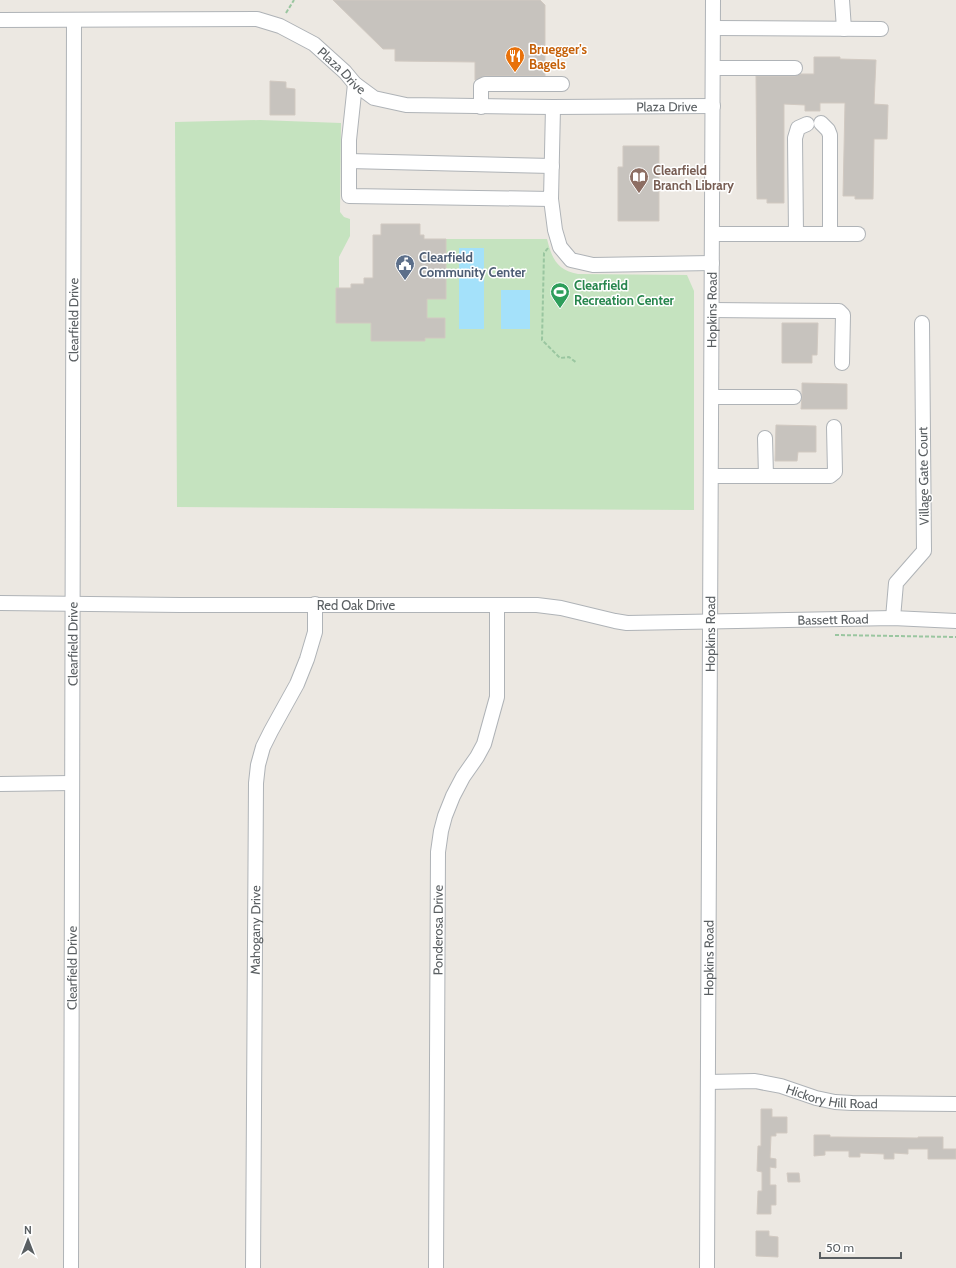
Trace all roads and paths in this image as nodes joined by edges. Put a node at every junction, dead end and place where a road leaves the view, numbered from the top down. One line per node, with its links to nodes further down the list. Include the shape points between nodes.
1 (294, 0): 4 (path)
2 (713, 0): 7 (street, Hopkins Road)
3 (842, 0): 8 (street)
4 (286, 13)
5 (0, 20): 6 (street, Plaza Drive)
6 (74, 20): 12 (street, Plaza Drive, via 257,20 280,26 314,44); 37 (street, Clearfield Drive)
7 (713, 28): 8 (street); 10 (street, Hopkins Road)
8 (844, 29): 9 (street)
9 (881, 29)
10 (713, 68): 11 (street); 14 (street, Hopkins Road)
11 (795, 68)
12 (355, 84): 15 (street, Plaza Drive, via 374,98 406,105); 17 (street)
13 (562, 84): 15 (street, via 485,84 481,86)
14 (713, 106): 16 (street, Plaza Drive); 20 (street, Hopkins Road)
15 (481, 107): 16 (street, Plaza Drive)
16 (553, 107): 18 (street)
17 (349, 161): 18 (street); 19 (street, via 348,196)
18 (552, 166): 19 (street)
19 (551, 199): 25 (street, via 560,247 571,260 593,265)
20 (712, 234): 21 (street); 25 (street, Hopkins Road)
21 (796, 234): 22 (street); 22 (street, via 795,138 798,128 814,123 828,130 830,135)
22 (830, 234): 23 (street)
23 (858, 234)
24 (549, 246): 28 (path, via 544,253 542,340 560,358 569,357)
25 (712, 263): 26 (street, Hopkins Road)
26 (712, 310): 29 (street, via 839,311 843,315); 30 (street, Hopkins Road)
27 (922, 323): 40 (street, Village Gate Court, via 924,551 896,583)
28 (577, 363)
29 (842, 363)
30 (712, 397): 31 (street); 34 (street, Hopkins Road)
31 (794, 397)
32 (834, 427): 35 (street, via 835,472 830,476)
33 (765, 438): 35 (street)
34 (711, 476): 35 (street); 41 (street, Hopkins Road)
35 (766, 476)
36 (0, 603): 37 (street, Red Oak Drive)
37 (72, 604): 38 (street, Red Oak Drive); 46 (street, Clearfield Drive)
38 (315, 604): 39 (street, Red Oak Drive); 50 (street, Mahogany Drive, via 315,632 307,659 297,684 263,748 256,784)
39 (498, 604): 41 (street, Red Oak Drive, via 537,604 615,622); 51 (street, Ponderosa Drive, via 497,697 484,744 463,777 445,816 438,852)
40 (893, 618): 41 (street, Bassett Road); 42 (street, Bassett Road)
41 (709, 621): 47 (street, Hopkins Road)
42 (956, 621)
43 (835, 635): 44 (path)
44 (956, 637)
45 (0, 784): 46 (street)
46 (72, 784): 49 (street, Clearfield Drive)
47 (708, 1082): 48 (street, Hickory Hill Road, via 755,1081 835,1102); 52 (street, Hopkins Road)
48 (956, 1104)
49 (71, 1268)
50 (253, 1268)
51 (436, 1268)
52 (707, 1268)

